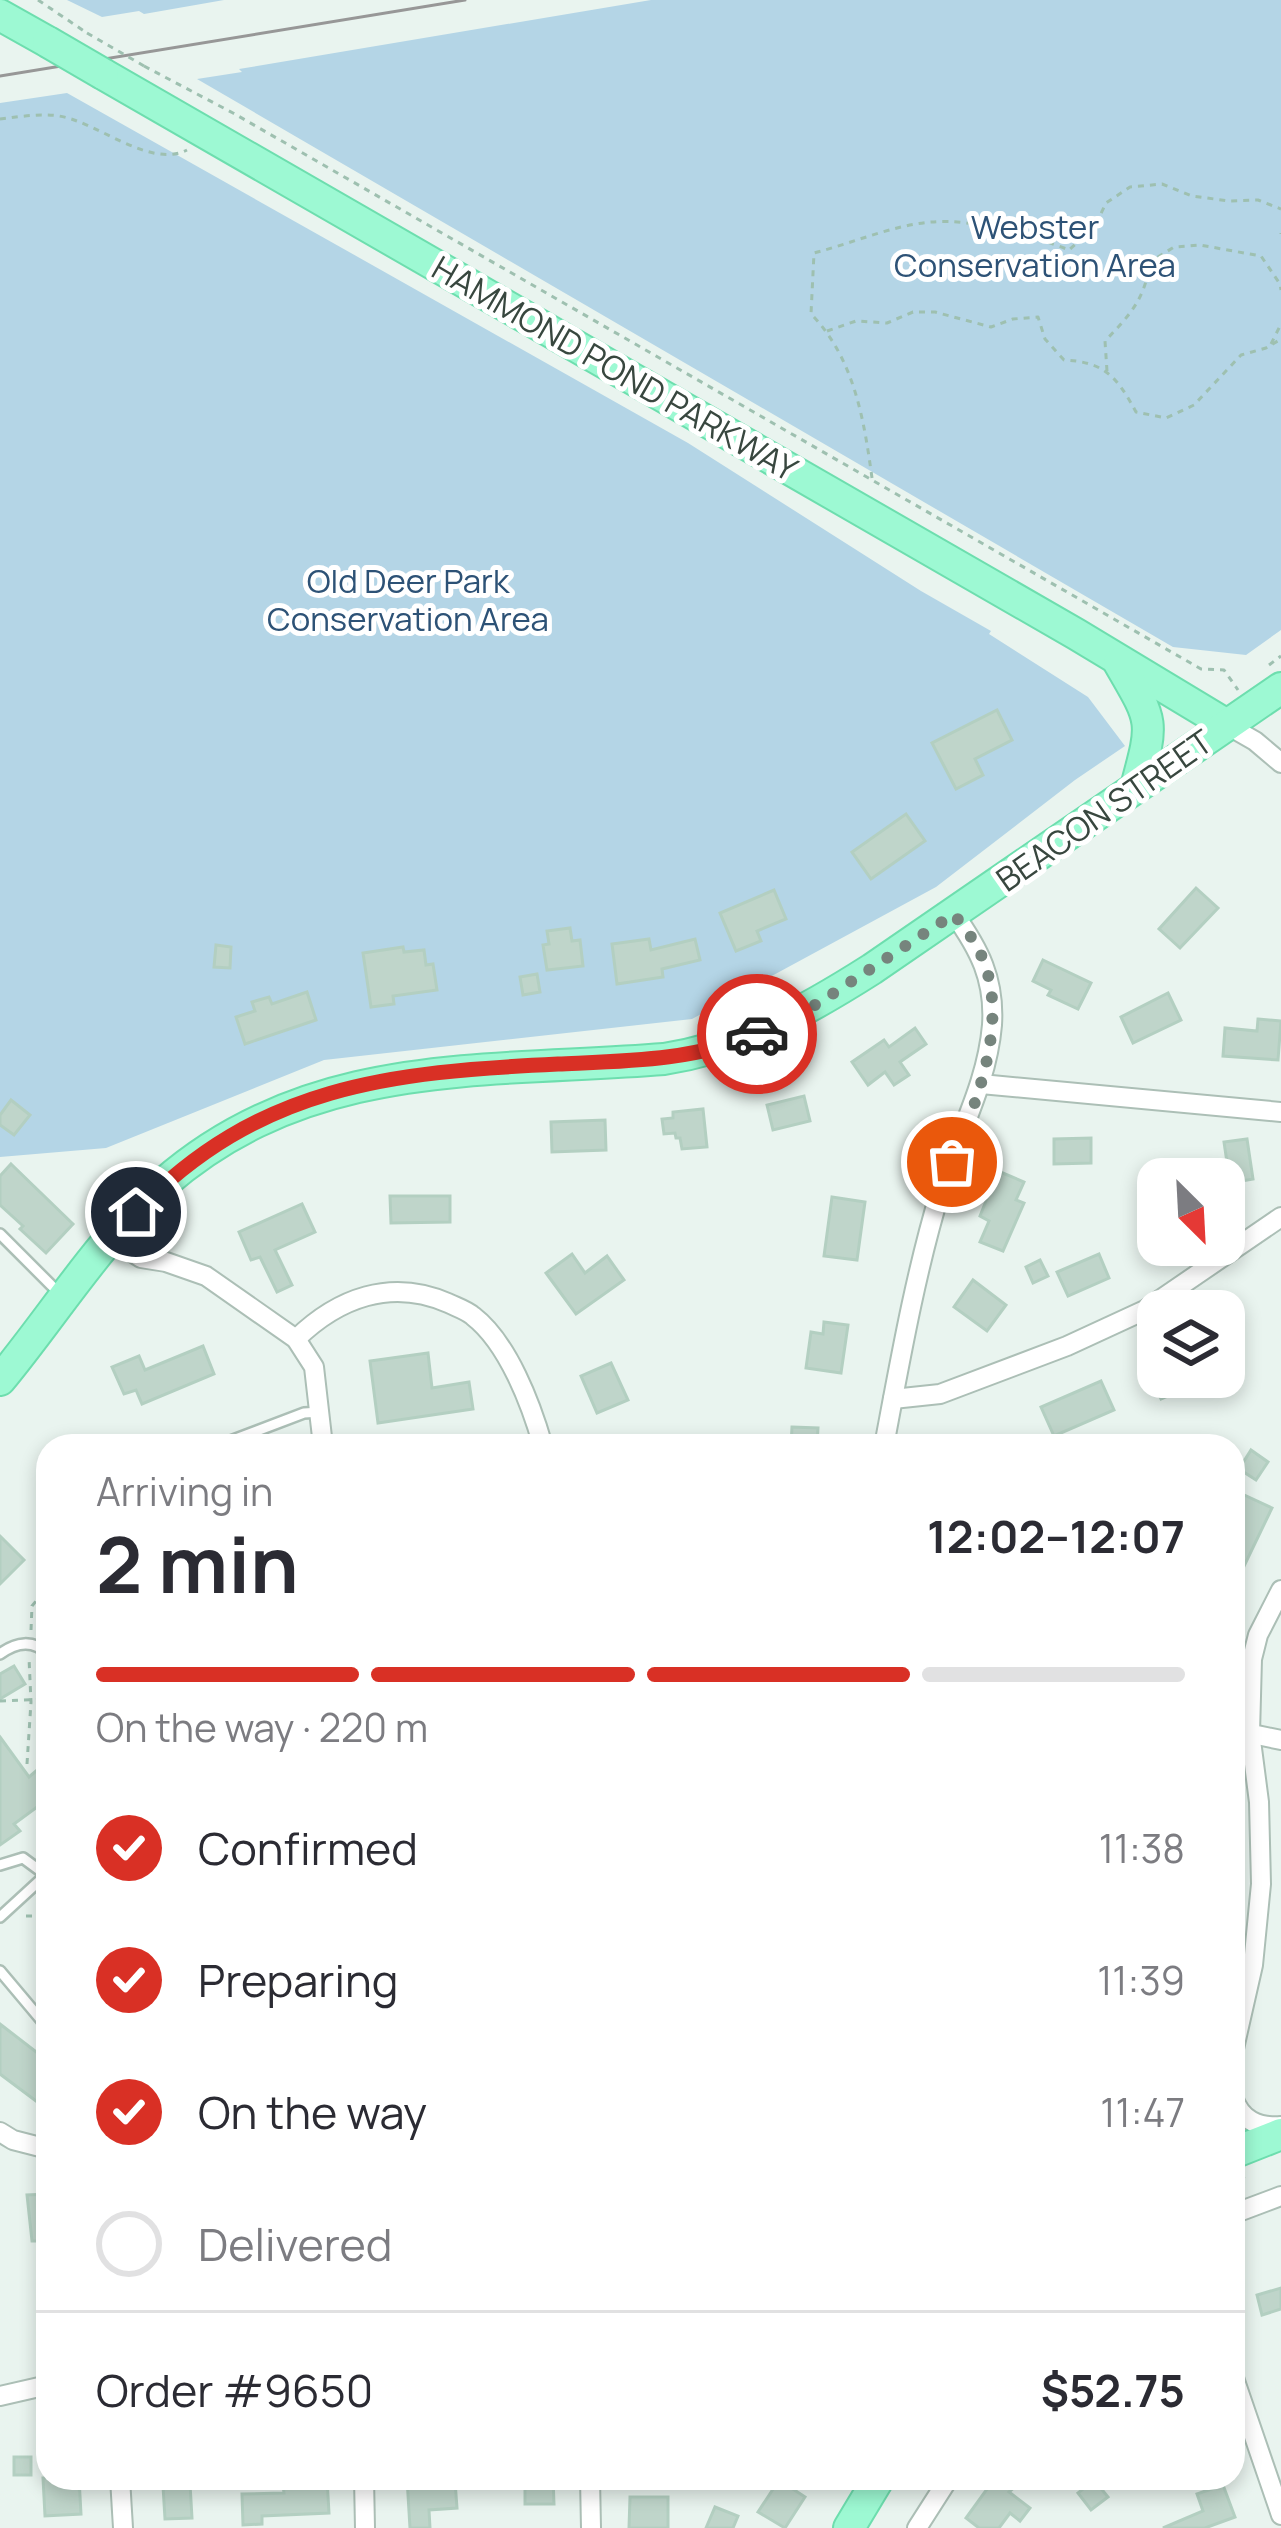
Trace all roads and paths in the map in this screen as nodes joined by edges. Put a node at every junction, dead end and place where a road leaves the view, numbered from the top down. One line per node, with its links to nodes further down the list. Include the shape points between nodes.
1 (38, 0): 12 (path, HAMMOND POND PARKWAY, bridge)
2 (0, 15): 13 (main road, HAMMOND POND PARKWAY, bridge)
3 (0, 119): 4 (path, via 59,116 154,154)
4 (194, 146)
5 (1281, 209): 8 (path, via 1162,184 1130,187 1106,202 1069,250 970,223 893,230 814,253 811,314)
6 (1281, 290): 11 (path, via 1261,256 1174,247 1150,262 1146,289 1105,341)
7 (1281, 325): 10 (path)
8 (825, 332): 11 (path, via 913,312 991,327 1038,317 1064,360 1092,361); 12 (path, via 856,388)
9 (1281, 339): 10 (path)
10 (1270, 345): 11 (path, via 1241,355 1194,405 1166,418 1136,412)
11 (1108, 373)
12 (872, 480): 14 (path, HAMMOND POND PARKWAY, via 1198,667 1224,670)
13 (1116, 658): 16 (main road, HAMMOND POND PARKWAY); 18 (main road, via 1149,721)
14 (1236, 686)
15 (1281, 688): 16 (main road, BEACON STREET)
16 (1227, 725): 17 (street); 18 (main road, BEACON STREET)
17 (1281, 763)
18 (1136, 787): 19 (main road, BEACON STREET)
19 (954, 914): 20 (street, via 990,983); 24 (main road, BEACON STREET, via 817,1004 716,1048 664,1059 432,1073 324,1093 202,1153)
20 (981, 1084): 21 (street); 28 (street, via 941,1187)
21 (1281, 1112)
22 (1281, 1217): 28 (street, via 1145,1310 940,1394)
23 (0, 1234): 25 (lane)
24 (110, 1238): 25 (main road, BEACON STREET); 26 (street, via 141,1258 206,1276)
25 (64, 1298): 27 (main road, BEACON STREET)
26 (296, 1339): 29 (street, via 314,1367); 32 (street, via 354,1298 395,1290 432,1296 472,1314 500,1345)
27 (0, 1380)
28 (893, 1399): 33 (street)
29 (321, 1412): 30 (lane); 31 (street)
30 (249, 1434)
31 (322, 1434)
32 (539, 1434)
33 (886, 1434)
34 (1281, 1590): 42 (street, via 1252,1659)
35 (36, 1601): 36 (path)
36 (30, 1644): 37 (lane); 38 (lane); 41 (path)
37 (36, 1645)
38 (0, 1654)
39 (36, 1701): 41 (path)
40 (0, 1702): 41 (path)
41 (31, 1702): 46 (path)
42 (1245, 1709)
43 (1245, 1732): 44 (street)
44 (1281, 1740)
45 (1245, 1744): 54 (street, via 1259,1802 1261,1884)
46 (27, 1764)
47 (0, 1865): 48 (lane, via 23,1858)
48 (36, 1867)
49 (36, 1884): 52 (lane)
50 (22, 1916): 51 (path)
51 (36, 1916)
52 (0, 1917)
53 (0, 1971): 55 (lane)
54 (1245, 2000)
55 (36, 2014)
56 (1245, 2116): 57 (street)
57 (1281, 2130): 60 (main road)
58 (0, 2132): 59 (street)
59 (36, 2147)
60 (1245, 2155)
61 (1281, 2196): 62 (street)
62 (1245, 2204)
63 (36, 2388): 64 (street)
64 (0, 2396)
65 (1245, 2410): 71 (street)
66 (121, 2490): 72 (street)
67 (364, 2490): 73 (street)
68 (590, 2490): 74 (street)
69 (872, 2490): 75 (main road)
70 (941, 2490): 76 (street)
71 (1281, 2515)
72 (123, 2528)
73 (365, 2528)
74 (591, 2528)
75 (849, 2528)
76 (916, 2528)

